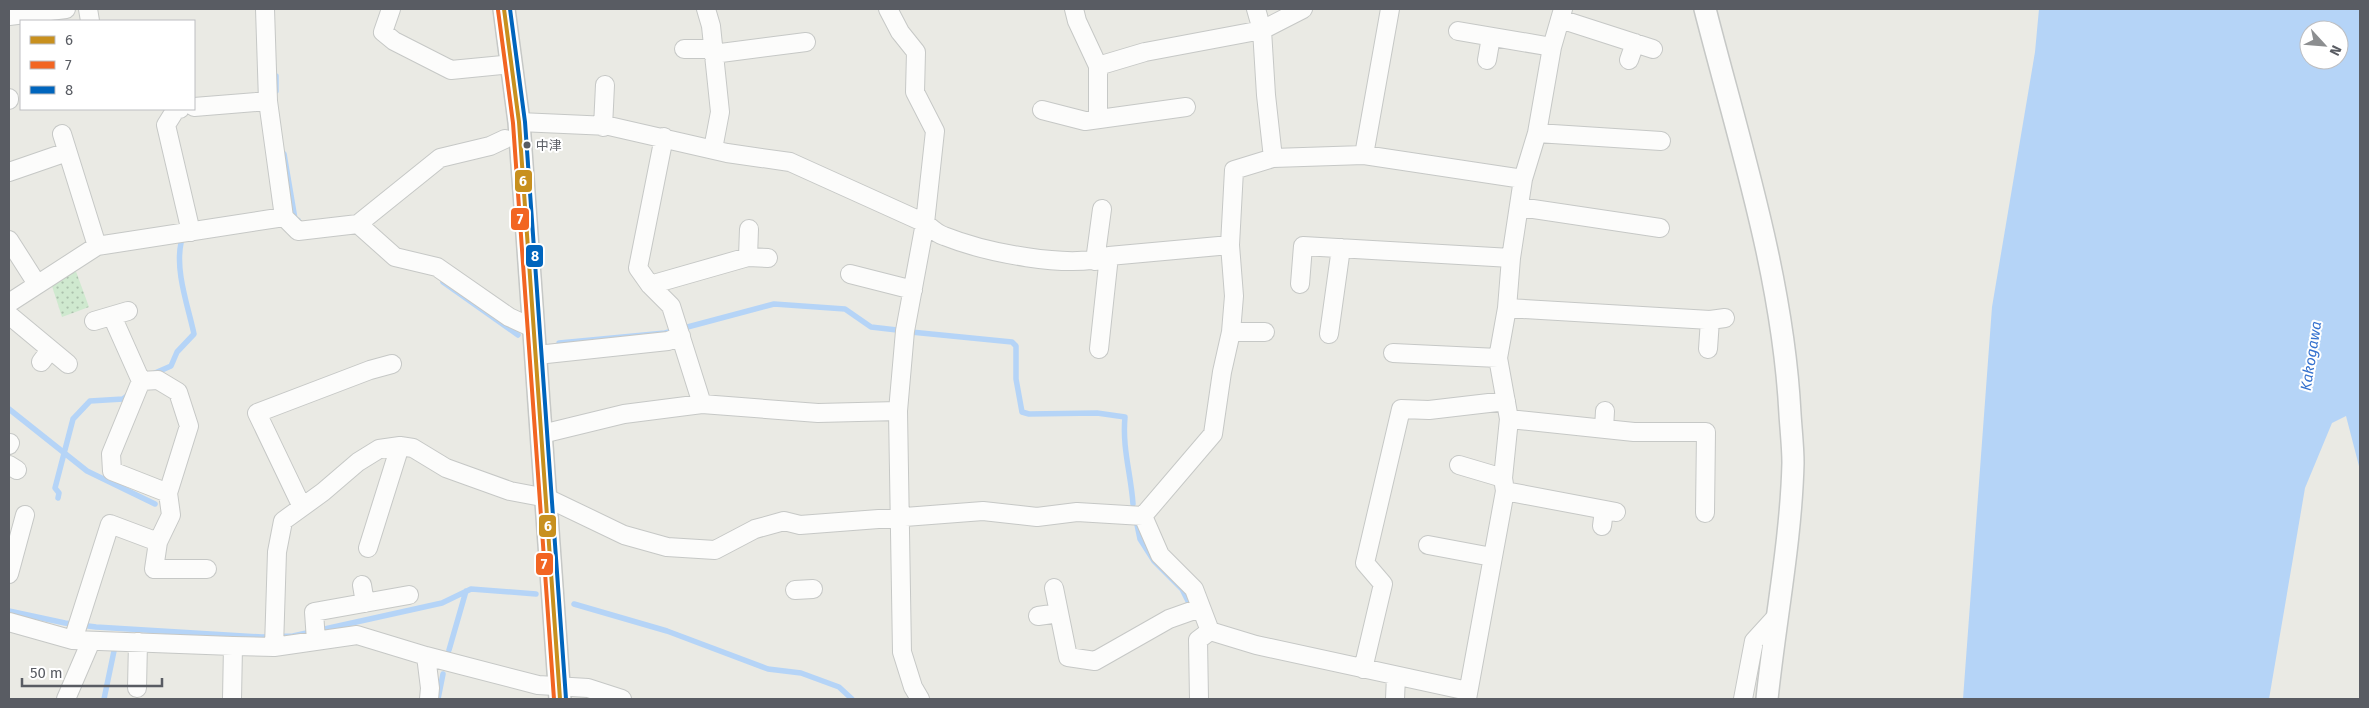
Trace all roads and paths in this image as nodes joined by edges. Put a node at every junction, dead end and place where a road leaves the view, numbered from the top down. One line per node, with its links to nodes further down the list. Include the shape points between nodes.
1 (66, 9): 13 (street)
2 (265, 9): 28 (street)
3 (391, 9): 25 (street, via 383,32 394,42 452,70)
4 (504, 9): 25 (street)
5 (706, 9): 22 (street)
6 (888, 9): 51 (street, via 916,52 915,92 936,131)
7 (1074, 9): 26 (street)
8 (1256, 9): 14 (street)
9 (1303, 9): 14 (street)
10 (1390, 9): 43 (street)
11 (1705, 9): 118 (street, via 1772,267 1788,375 1793,462 1786,548)
12 (1561, 14): 18 (street); 19 (street)
13 (9, 16)
14 (1262, 30): 26 (street, via 1145,52); 44 (street)
15 (1458, 32): 16 (street)
16 (1491, 37): 19 (street); 23 (street)
17 (806, 42): 22 (street)
18 (1636, 44): 21 (street); 24 (street)
19 (1552, 47): 36 (street)
20 (684, 49): 22 (street)
21 (1653, 49)
22 (712, 52): 41 (street, via 720,112)
23 (1487, 60)
24 (1629, 60)
25 (512, 64): 34 (street)
26 (1098, 66): 33 (street)
27 (605, 85): 35 (street)
28 (268, 100): 30 (street); 49 (street)
29 (1186, 107): 33 (street)
30 (195, 108)
31 (175, 110): 54 (street, via 166,126)
32 (1042, 110): 33 (street, via 1085,121)
33 (1098, 119)
34 (519, 122): 35 (street); 72 (street)
35 (603, 127): 38 (street)
36 (1537, 133): 40 (street); 46 (street)
37 (62, 134): 42 (street)
38 (664, 137): 41 (street); 66 (street, via 638,268)
39 (505, 139): 50 (street, via 490,146 440,158)
40 (1661, 141)
41 (713, 149): 51 (street, via 790,162)
42 (67, 152): 45 (street); 57 (street)
43 (1364, 155): 44 (street); 46 (street)
44 (1273, 158): 56 (street, via 1234,170)
45 (9, 172)
46 (1523, 179): 47 (street)
47 (1520, 207): 52 (street); 62 (street)
48 (1102, 209): 61 (street)
49 (284, 217): 50 (street, via 298,231); 54 (street)
50 (358, 224): 72 (street, via 395,256 437,267 509,318)
51 (925, 224): 61 (street, via 942,236 1033,258); 67 (street)
52 (1660, 228)
53 (749, 229): 59 (street)
54 (190, 232): 57 (street)
55 (9, 240): 64 (street)
56 (1230, 245): 61 (street); 73 (street, via 1234,296)
57 (97, 246): 64 (street)
58 (1341, 248): 62 (street); 65 (street, via 1303,246); 75 (street)
59 (748, 257): 60 (street); 66 (street)
60 (768, 258)
61 (1102, 258): 77 (street)
62 (1511, 258): 69 (street)
63 (850, 274): 67 (street)
64 (37, 284): 68 (street)
65 (1300, 284)
66 (650, 285): 76 (street, via 671,306)
67 (913, 290): 87 (street, via 905,331)
68 (9, 303)
69 (1507, 308): 78 (street, via 1614,322 1718,319); 81 (street)
70 (9, 315): 82 (street, via 46,356)
71 (94, 321): 84 (street, via 120,313)
72 (535, 329): 80 (street)
73 (1231, 332): 74 (street); 99 (street, via 1213,434)
74 (1265, 332)
75 (1329, 334)
76 (681, 336): 80 (street, via 668,341); 86 (street)
77 (1099, 349)
78 (1708, 349)
79 (1392, 353): 81 (street)
80 (537, 355): 91 (street)
81 (1498, 358): 85 (street)
82 (68, 364)
83 (392, 364): 97 (street, via 368,365 257,413)
84 (141, 382): 95 (street, via 158,380 178,392 189,426); 95 (street, via 111,454 112,471)
85 (1506, 401): 89 (street); 128 (street, via 1429,410 1401,409 1365,563 1383,584)
86 (702, 404): 87 (street, via 818,413); 91 (street, via 624,414)
87 (898, 411): 101 (street)
88 (1606, 411): 90 (street)
89 (1509, 420): 90 (street); 94 (street)
90 (1604, 429): 98 (street, via 1706,432)
91 (542, 434): 96 (street)
92 (400, 446): 96 (street, via 413,448 446,468 510,491); 97 (street, via 379,449 358,462); 105 (street)
93 (1459, 465): 94 (street)
94 (1504, 485): 100 (street); 106 (street)
95 (168, 493): 103 (street, via 171,515)
96 (547, 498): 101 (street, via 624,536 667,547 715,550 756,529 784,521 800,525); 131 (street)
97 (302, 507): 126 (street, via 283,521 277,552)
98 (1705, 513)
99 (1143, 516): 101 (street, via 1077,512 1037,517 983,511); 115 (street, via 1160,554 1194,589)
100 (1608, 516)
101 (898, 518): 137 (street, via 902,652)
102 (27, 526): 108 (street)
103 (158, 542): 107 (street, via 154,569); 122 (street, via 110,524)
104 (1428, 545): 106 (street)
105 (368, 548)
106 (1492, 558): 132 (street)
107 (207, 568)
108 (9, 574)
109 (362, 585): 114 (street)
110 (1054, 588): 116 (street)
111 (813, 589): 112 (street)
112 (795, 590)
113 (409, 595): 114 (street)
114 (365, 603): 121 (street, via 314,612)
115 (1200, 608): 116 (street, via 1169,619 1095,661 1068,657); 120 (street)
116 (1059, 613): 117 (street)
117 (1038, 616)
118 (1775, 618): 140 (street, via 1754,641); 141 (street)
119 (9, 622): 122 (street)
120 (1210, 631): 128 (street); 138 (street, via 1198,640)
121 (316, 632): 126 (street); 127 (street, via 358,635)
122 (73, 638): 123 (street)
123 (91, 641): 124 (street); 133 (street)
124 (138, 642): 125 (street); 130 (street)
125 (233, 646): 126 (street); 134 (street)
126 (274, 646)
127 (441, 660): 131 (street); 135 (street)
128 (1363, 669): 129 (street)
129 (1396, 676): 132 (street); 139 (street)
130 (137, 688)
131 (559, 692): 136 (street, via 588,688)
132 (1467, 695)
133 (66, 699)
134 (232, 699)
135 (428, 699)
136 (622, 699)
137 (920, 699)
138 (1199, 699)
139 (1395, 699)
140 (1743, 699)
141 (1767, 699)

